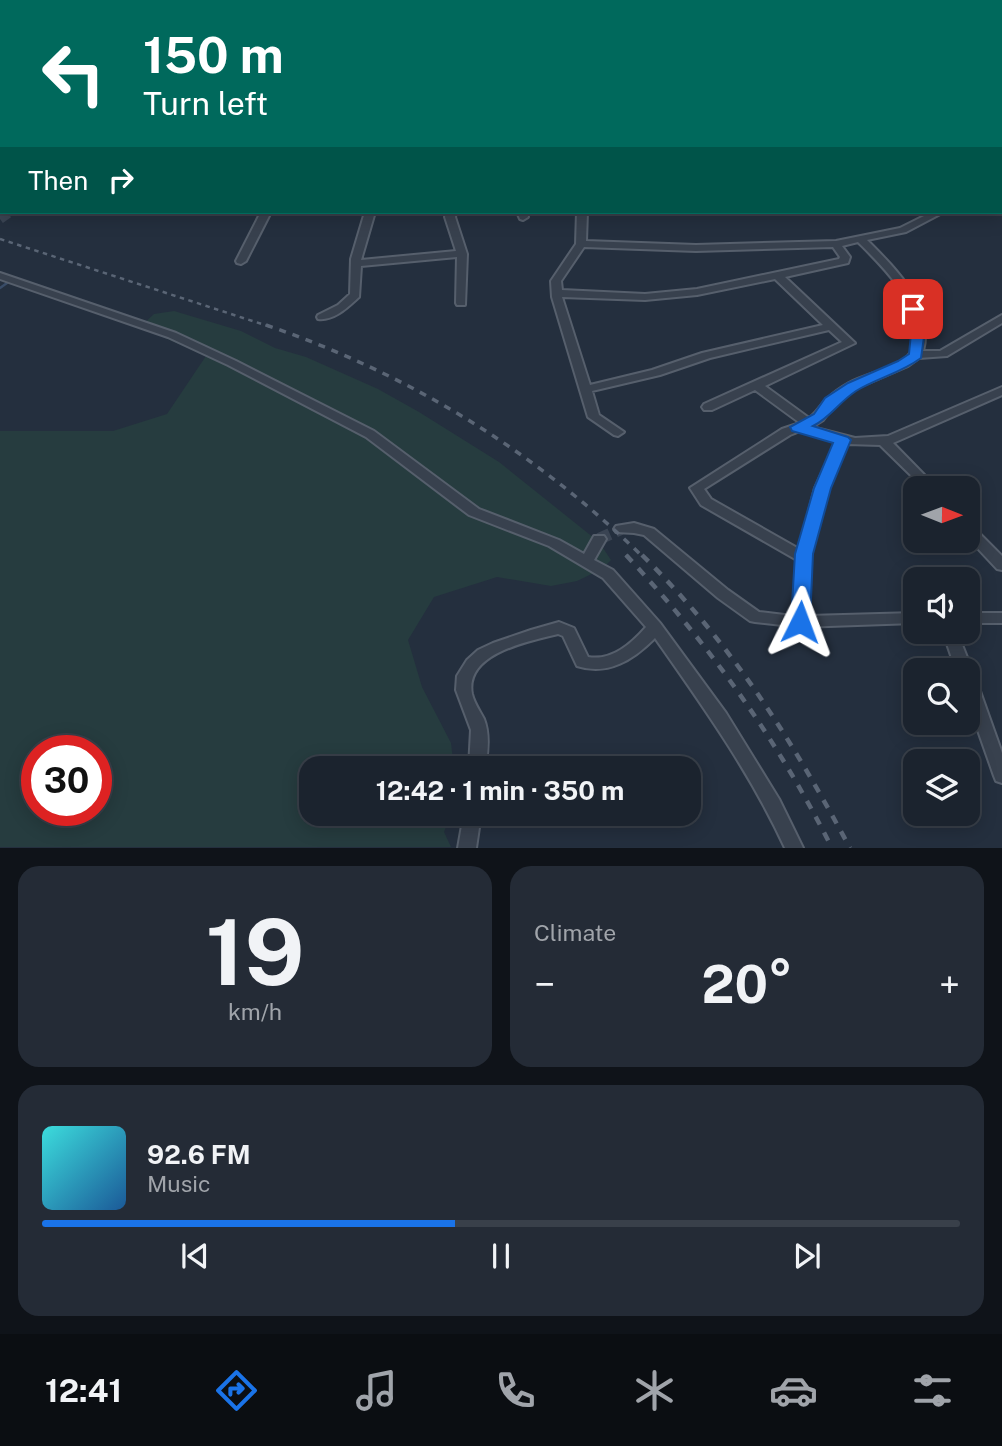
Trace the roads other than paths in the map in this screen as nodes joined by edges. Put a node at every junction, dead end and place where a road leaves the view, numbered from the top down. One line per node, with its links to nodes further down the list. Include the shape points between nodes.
1 (265, 214): 10 (street)
2 (369, 214): 11 (street)
3 (451, 214): 9 (street)
4 (582, 214): 7 (street)
5 (935, 214): 6 (street, via 903,230)
6 (860, 239): 8 (street); 19 (street, via 908,294 919,323)
7 (580, 244): 8 (street, via 696,248); 14 (street, via 556,281)
8 (836, 244): 12 (street, via 844,261)
9 (463, 254): 11 (street); 15 (street)
10 (240, 261)
11 (356, 263): 16 (street, via 355,295)
12 (777, 275): 14 (street, via 697,292 645,297); 18 (street)
13 (2, 279): 33 (street, via 172,335 232,363 370,435 474,512)
14 (557, 293): 21 (street)
15 (461, 303)
16 (322, 317)
17 (1002, 318): 19 (street, via 943,354)
18 (831, 326): 20 (street, via 849,343); 21 (street)
19 (916, 355): 24 (street, via 853,386)
20 (756, 385): 23 (street); 24 (street)
21 (587, 389): 25 (street, via 594,417)
22 (1002, 391): 27 (street)
23 (708, 407)
24 (804, 426): 26 (street); 32 (street, via 697,488 706,502)
25 (618, 432)
26 (843, 440): 27 (street, via 853,444); 32 (street, via 822,488)
27 (883, 441): 28 (street)
28 (918, 476)
29 (621, 529): 38 (street, via 649,532 755,617)
30 (598, 538): 33 (street)
31 (980, 542): 34 (street)
32 (804, 558): 38 (street)
33 (587, 560): 39 (street, via 608,574)
34 (1002, 565)
35 (903, 618): 38 (street)
36 (980, 618): 37 (street)
37 (1002, 618)
38 (800, 622)
39 (655, 626): 41 (street, via 626,654 598,664 582,662 569,632 559,628 474,660 464,679 464,692 478,723); 45 (street, via 720,718 773,804)
40 (980, 714): 42 (street)
41 (477, 756)
42 (1002, 776)
43 (470, 826): 44 (street)
44 (467, 848)
45 (794, 848)

